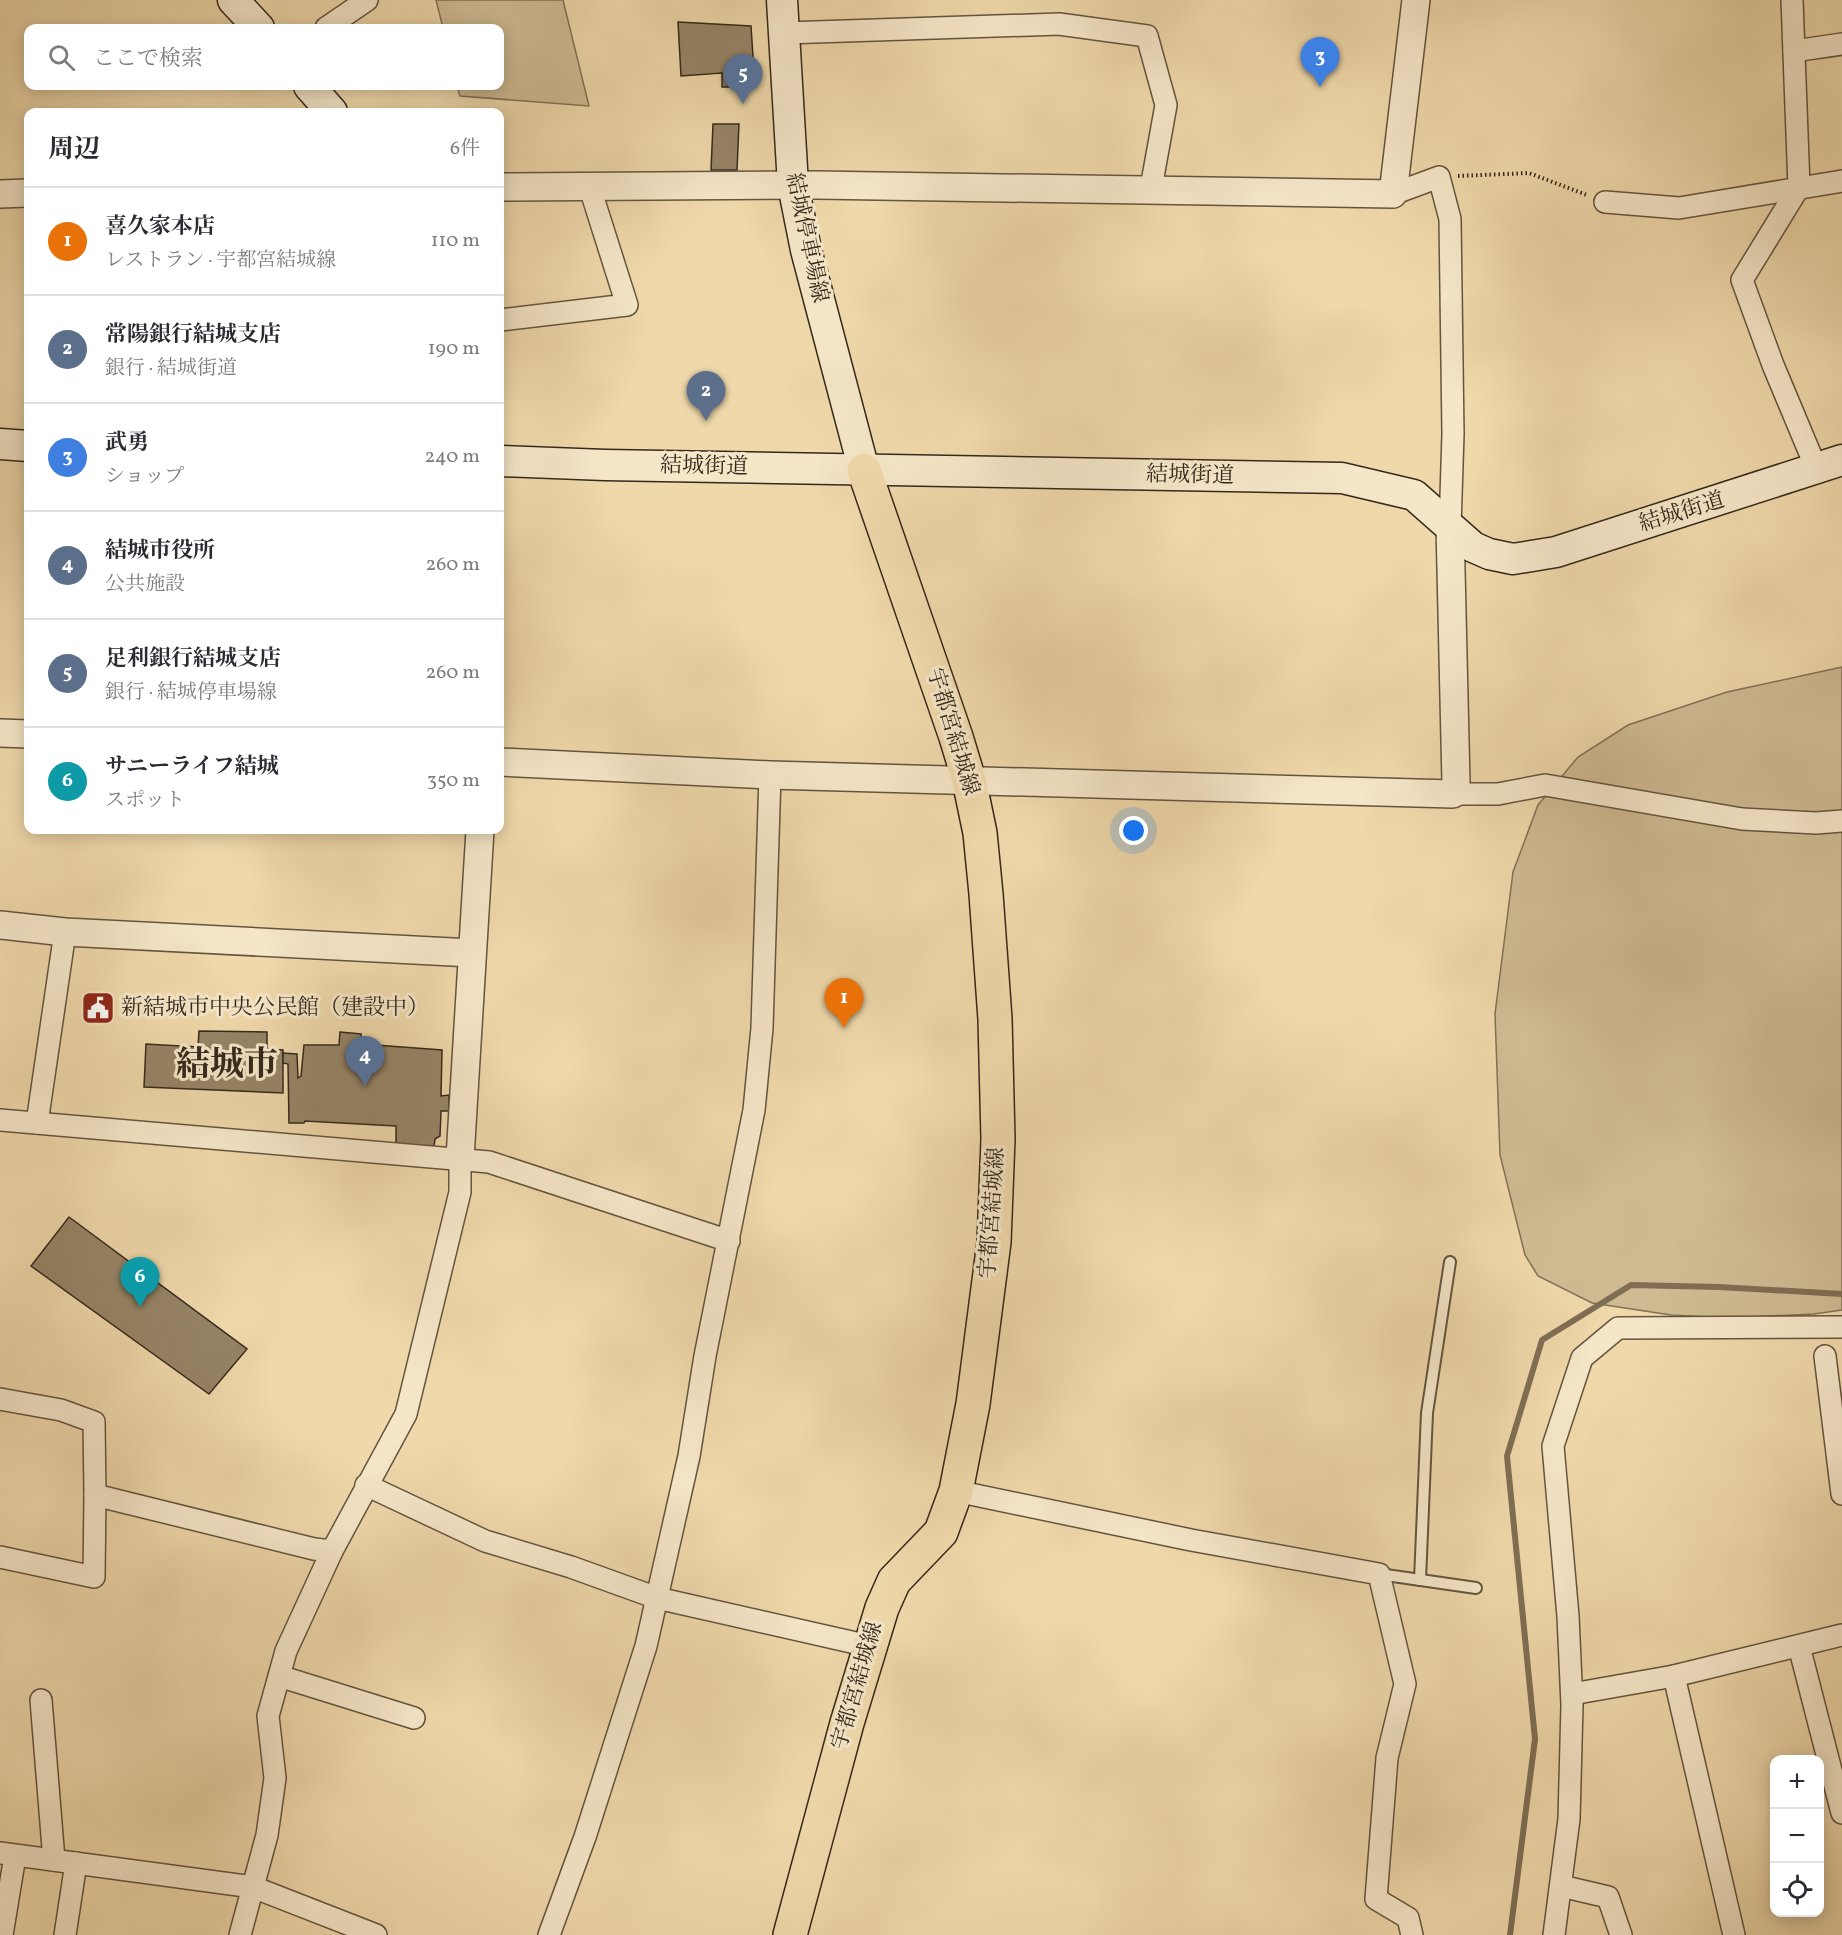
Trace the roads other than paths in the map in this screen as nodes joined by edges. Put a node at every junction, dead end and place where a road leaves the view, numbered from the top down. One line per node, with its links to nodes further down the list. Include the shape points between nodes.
1 (233, 0): 6 (main road)
2 (367, 0): 7 (street)
3 (782, 0): 8 (main road, 結城停車場線)
4 (1416, 0): 21 (street)
5 (1792, 0): 10 (street)
6 (255, 24)
7 (332, 24)
8 (785, 33): 15 (main road, 結城停車場線); 18 (street, via 1059,24 1147,36 1166,105)
9 (1842, 44): 10 (street)
10 (1794, 51): 17 (street)
11 (313, 90): 12 (main road)
12 (328, 108)
13 (1842, 181): 17 (street)
14 (589, 185): 15 (street); 16 (street); 23 (street, via 627,305)
15 (794, 185): 18 (street); 28 (main road, 結城停車場線, via 806,250)
16 (504, 187)
17 (1799, 187): 22 (street, via 1679,208); 27 (street, via 1742,280 1773,365)
18 (1151, 188): 21 (street)
19 (24, 193): 20 (street)
20 (0, 194)
21 (1393, 194): 29 (street, via 1439,177 1450,219)
22 (1605, 202)
23 (504, 320)
24 (0, 444): 25 (main road)
25 (24, 446)
26 (504, 461): 28 (main road, 結城街道)
27 (1829, 465): 29 (main road, 結城街道, via 1556,552 1514,559 1473,547)
28 (864, 470): 29 (main road, 結城街道, via 1342,478 1414,495); 34 (main road, 宇都宮結城線)
29 (1450, 526): 35 (street, via 1456,783)
30 (0, 733): 31 (street)
31 (24, 734)
32 (504, 762): 33 (street)
33 (770, 775): 34 (street); 44 (street, via 762,1028 754,1110)
34 (969, 780): 35 (street); 51 (main road, 宇都宮結城線, via 980,833 986,894 998,1140 992,1254 973,1404)
35 (1453, 794): 36 (street, via 1498,794 1545,785 1742,819)
36 (1842, 821)
37 (480, 834): 40 (street)
38 (0, 924): 39 (street)
39 (65, 932): 40 (street); 42 (street)
40 (472, 952): 43 (street)
41 (0, 1120): 42 (street)
42 (37, 1123): 43 (street)
43 (460, 1158): 44 (street, via 489,1162); 50 (street, via 460,1192 406,1414)
44 (729, 1241): 59 (street, via 689,1456)
45 (1450, 1262): 57 (lane, via 1427,1413)
46 (1842, 1327): 65 (street, via 1618,1328 1582,1358 1553,1446)
47 (1825, 1356): 48 (street)
48 (1836, 1393): 52 (street)
49 (0, 1399): 53 (street, via 61,1410 94,1422)
50 (366, 1485): 54 (street); 59 (street, via 485,1541)
51 (956, 1491): 56 (street); 61 (main road, 宇都宮結城線, via 940,1532 894,1581)
52 (1842, 1494)
53 (95, 1495): 54 (street, via 314,1550); 55 (street, via 94,1577)
54 (332, 1551): 63 (street, via 286,1651)
55 (0, 1557)
56 (1379, 1574): 57 (lane); 80 (street, via 1405,1684 1387,1758 1376,1899 1408,1918)
57 (1420, 1580): 58 (lane)
58 (1476, 1588)
59 (657, 1598): 61 (street); 78 (street, via 646,1646)
60 (1842, 1635): 62 (street)
61 (869, 1646): 79 (main road, 宇都宮結城線)
62 (1799, 1646): 64 (street); 68 (street)
63 (279, 1676): 67 (street); 73 (street, via 268,1716 274,1778 267,1835)
64 (1674, 1676): 65 (street); 83 (street)
65 (1572, 1694): 72 (street, via 1569,1819)
66 (41, 1700): 70 (street)
67 (414, 1718)
68 (1842, 1813)
69 (8, 1855): 70 (street); 74 (street)
70 (54, 1860): 71 (street)
71 (76, 1863): 73 (street); 75 (street)
72 (1561, 1886): 81 (street); 82 (street, via 1608,1897)
73 (253, 1887): 76 (street); 77 (street)
74 (2, 1935)
75 (65, 1935)
76 (240, 1935)
77 (376, 1935)
78 (549, 1935)
79 (790, 1935)
80 (1412, 1935)
81 (1554, 1935)
82 (1621, 1935)
83 (1734, 1935)

